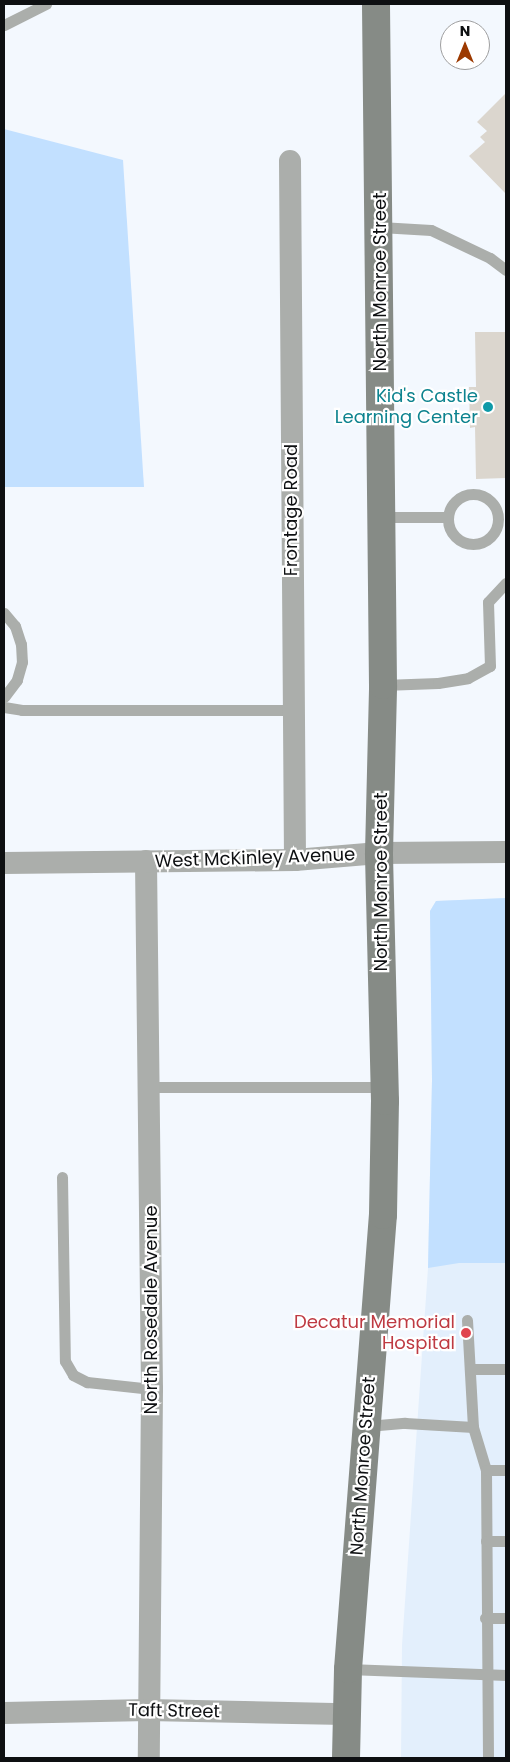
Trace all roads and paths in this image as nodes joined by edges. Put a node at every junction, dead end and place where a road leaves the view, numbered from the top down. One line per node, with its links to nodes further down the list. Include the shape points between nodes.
1 (46, 4): 3 (lane)
2 (376, 4): 5 (street, North Monroe Street)
3 (4, 25)
4 (290, 161): 14 (street, Frontage Road)
5 (380, 227): 6 (lane, via 431,230 490,258); 7 (street, North Monroe Street)
6 (506, 270)
7 (381, 517): 8 (lane); 11 (street, North Monroe Street)
8 (448, 517): 8 (lane, via 455,501 471,494 488,499 494,505 499,520 493,535 472,545 457,539 448,525)
9 (506, 583): 11 (lane, via 488,602 490,666 468,678)
10 (4, 613): 12 (lane, via 15,626 22,662 17,680)
11 (383, 685): 16 (street, North Monroe Street)
12 (4, 697)
13 (4, 707): 14 (lane, via 22,710)
14 (292, 710): 17 (street, Frontage Road)
15 (506, 852): 16 (street, West McKinley Avenue)
16 (378, 854): 17 (street, West McKinley Avenue); 21 (street, North Monroe Street)
17 (295, 860): 18 (street, West McKinley Avenue)
18 (146, 861): 19 (street, West McKinley Avenue); 20 (street, North Rosedale Avenue)
19 (4, 863)
20 (150, 1087): 21 (lane); 26 (street, North Rosedale Avenue)
21 (385, 1088): 27 (street, North Monroe Street, via 383,1215)
22 (62, 1177): 26 (lane, via 65,1361 73,1375 87,1382)
23 (467, 1320): 25 (lane)
24 (506, 1368): 25 (lane)
25 (470, 1369): 28 (lane)
26 (152, 1389): 38 (street, North Rosedale Avenue)
27 (367, 1426): 28 (lane, via 405,1423); 35 (street, North Monroe Street)
28 (473, 1427): 29 (lane)
29 (486, 1470): 30 (lane); 31 (lane)
30 (506, 1470)
31 (486, 1541): 32 (lane); 33 (lane)
32 (506, 1541)
33 (486, 1618): 34 (lane); 37 (lane)
34 (506, 1618)
35 (348, 1668): 37 (lane); 40 (street, North Monroe Street)
36 (506, 1675): 37 (lane)
37 (486, 1676): 43 (lane)
38 (148, 1710): 39 (street, Taft Street); 40 (street, Taft Street); 41 (street, North Rosedale Avenue)
39 (4, 1713)
40 (345, 1714): 42 (street, North Monroe Street)
41 (149, 1758)
42 (346, 1758)
43 (488, 1758)

